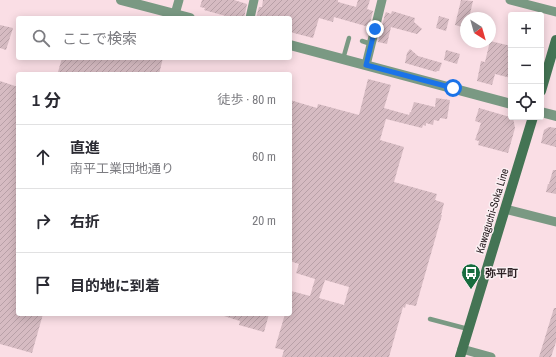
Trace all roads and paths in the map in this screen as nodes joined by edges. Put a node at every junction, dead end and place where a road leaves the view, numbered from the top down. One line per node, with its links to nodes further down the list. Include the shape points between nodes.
1 (121, 0): 7 (street)
2 (179, 0): 7 (street)
3 (254, 0): 9 (street)
4 (382, 0): 14 (street, via 367,43)
5 (510, 0): 6 (street)
6 (556, 12)
7 (175, 14): 8 (street)
8 (182, 16)
9 (250, 16)
10 (349, 38): 13 (lane)
11 (556, 40): 15 (main road)
12 (292, 46): 13 (street)
13 (344, 59): 14 (street)
14 (366, 65): 16 (street)
15 (543, 84)
16 (508, 103)
17 (544, 113): 18 (street)
18 (556, 116)
19 (532, 120): 20 (main road, Kawaguchi-Soka Line)
20 (505, 209): 21 (street); 23 (main road, Kawaguchi-Soka Line)
21 (556, 222)
22 (430, 319): 23 (lane)
23 (468, 329): 24 (main road, Kawaguchi-Soka Line)
24 (461, 353): 25 (street)
25 (491, 357)

